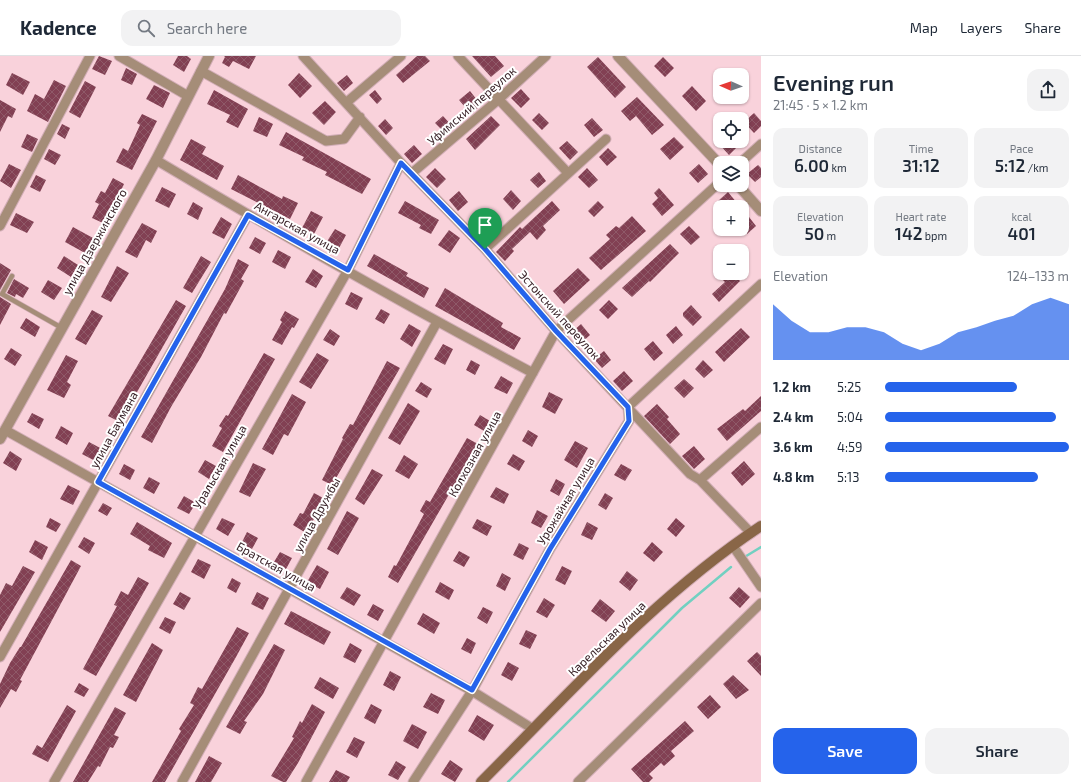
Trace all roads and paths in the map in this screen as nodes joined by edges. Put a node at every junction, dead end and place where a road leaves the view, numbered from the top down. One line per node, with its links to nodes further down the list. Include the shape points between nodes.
1 (90, 56): 26 (street)
2 (119, 56): 10 (street)
3 (209, 56): 9 (street, улица Дзержинского)
4 (303, 56): 12 (street, Эстонский переулок)
5 (401, 56): 12 (street)
6 (458, 56): 11 (street)
7 (546, 56): 11 (street, Уфимский переулок)
8 (618, 56): 17 (street)
9 (201, 71): 10 (street, улица Дзержинского); 13 (street, via 326,141 344,139)
10 (188, 96): 18 (street, улица Дзержинского)
11 (500, 99): 20 (street, Уфимский переулок); 21 (street)
12 (347, 102): 13 (street, Эстонский переулок)
13 (360, 117): 19 (street, Эстонский переулок)
14 (606, 139): 21 (street)
15 (761, 144): 16 (street)
16 (748, 156)
17 (713, 158)
18 (156, 160): 25 (street, Ангарская улица); 32 (street, улица Дзержинского)
19 (401, 163): 20 (street, Эстонский переулок); 28 (street, Уральская улица)
20 (412, 173): 27 (street, Эстонский переулок)
21 (568, 173): 27 (street)
22 (713, 188): 33 (street, Колхозная улица)
23 (744, 192): 24 (street)
24 (761, 211)
25 (248, 215): 28 (street, Ангарская улица); 40 (street, улица Баумана)
26 (0, 226)
27 (485, 249): 33 (street, Эстонский переулок)
28 (348, 270): 31 (street, Ангарская улица); 43 (street, Уральская улица)
29 (12, 276): 32 (lane, via 2,294)
30 (761, 284): 35 (street)
31 (438, 322): 34 (street, Ангарская улица); 46 (street, улица Дружбы)
32 (62, 328): 37 (street, улица Дзержинского)
33 (556, 331): 34 (street, Колхозная улица); 35 (street, Эстонский переулок)
34 (533, 373): 48 (street, Колхозная улица)
35 (628, 407): 39 (street, Эстонский переулок, via 690,474); 50 (street, Урожайная улица, via 629,421 550,549)
36 (761, 427): 39 (street)
37 (5, 430): 38 (street, улица Дзержинского); 40 (street, Братская улица)
38 (0, 439)
39 (700, 480): 42 (street, Эстонский переулок)
40 (98, 482): 43 (street, Братская улица); 49 (street, улица Баумана)
41 (761, 526): 42 (main road, Карельская улица)
42 (751, 533): 44 (main road, Карельская улица)
43 (194, 536): 46 (street, Братская улица); 52 (street, Уральская улица)
44 (733, 546): 45 (street); 51 (main road, Карельская улица, via 669,597)
45 (761, 587)
46 (290, 588): 48 (street, Братская улица); 53 (street, улица Дружбы)
47 (761, 603): 57 (street)
48 (385, 642): 50 (street, Братская улица); 54 (street, Колхозная улица)
49 (0, 657)
50 (472, 690): 51 (street, Братская улица); 55 (street, Урожайная улица)
51 (534, 729): 56 (main road, Карельская улица)
52 (54, 782)
53 (182, 782)
54 (306, 782)
55 (413, 782)
56 (480, 782)
57 (578, 782)

